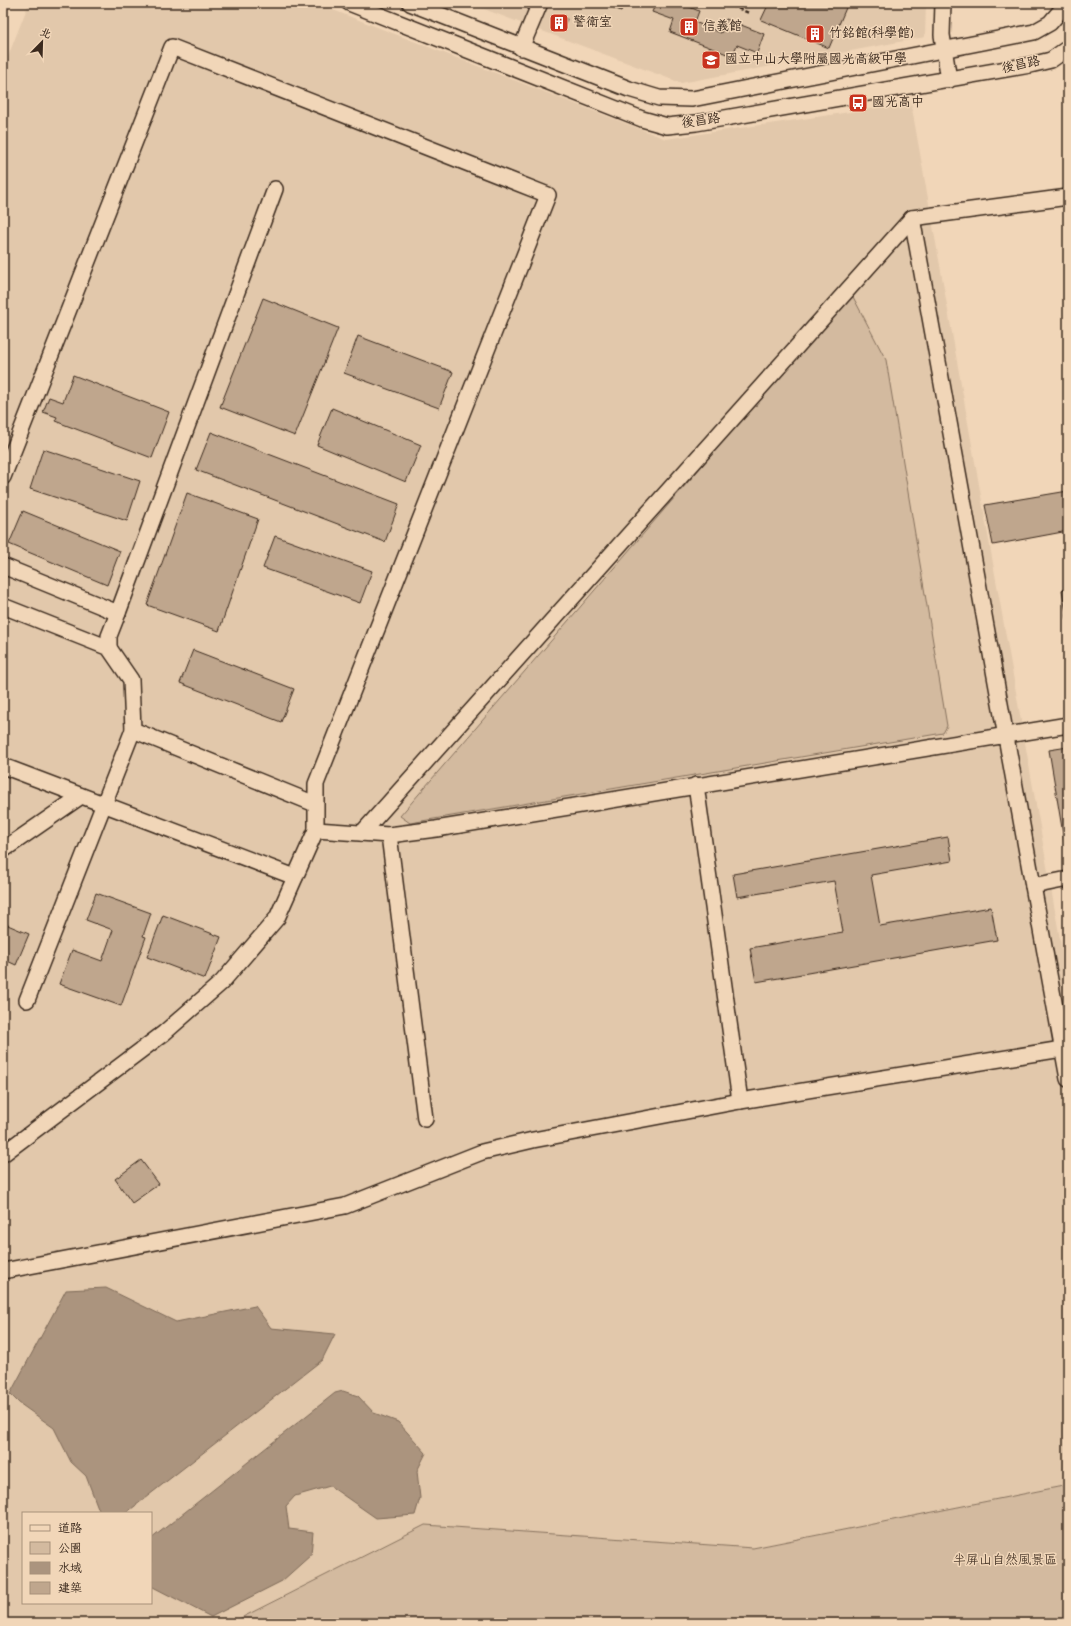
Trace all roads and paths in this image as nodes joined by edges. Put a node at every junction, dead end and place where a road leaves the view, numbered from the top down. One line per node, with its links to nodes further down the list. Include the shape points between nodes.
1 (349, 3): 13 (street, 後昌路, via 642,119 667,126)
2 (410, 3): 8 (street, 後昌路)
3 (540, 3): 8 (street)
4 (724, 3): 7 (path)
5 (943, 3): 10 (street)
6 (1067, 3): 10 (street, 後昌路, via 1050,23 1034,32)
7 (749, 13)
8 (522, 48): 10 (street, 後昌路, via 628,89 659,98 692,99)
9 (1068, 48): 11 (street, 後昌路)
10 (944, 50): 13 (street)
11 (1051, 60): 12 (street); 13 (street, 後昌路)
12 (1068, 61)
13 (948, 80)
14 (275, 189): 20 (street)
15 (1068, 197): 16 (street)
16 (912, 218): 24 (street); 31 (street)
17 (3, 477): 29 (street, via 172,47 548,195 316,784)
18 (3, 566): 20 (street)
19 (3, 606): 21 (street)
20 (118, 613): 21 (street, via 109,636)
21 (109, 648): 23 (street, via 131,680)
22 (1068, 724): 24 (street)
23 (133, 730): 28 (street); 29 (street)
24 (1006, 735): 26 (street); 36 (street)
25 (3, 766): 27 (street)
26 (696, 785): 32 (street); 40 (street)
27 (81, 796): 28 (street); 33 (street)
28 (103, 804): 34 (street); 37 (street)
29 (315, 804): 30 (street)
30 (316, 830): 31 (street); 34 (street)
31 (362, 833): 32 (street)
32 (389, 835): 41 (street)
33 (3, 850)
34 (295, 877): 42 (street, via 277,918 222,982 164,1033)
35 (1068, 879): 36 (street)
36 (1033, 886): 38 (street)
37 (27, 1000)
38 (1062, 1049): 39 (street); 40 (street)
39 (1068, 1079)
40 (740, 1100): 43 (street, via 482,1152 345,1206)
41 (425, 1119)
42 (3, 1154)
43 (3, 1270)

